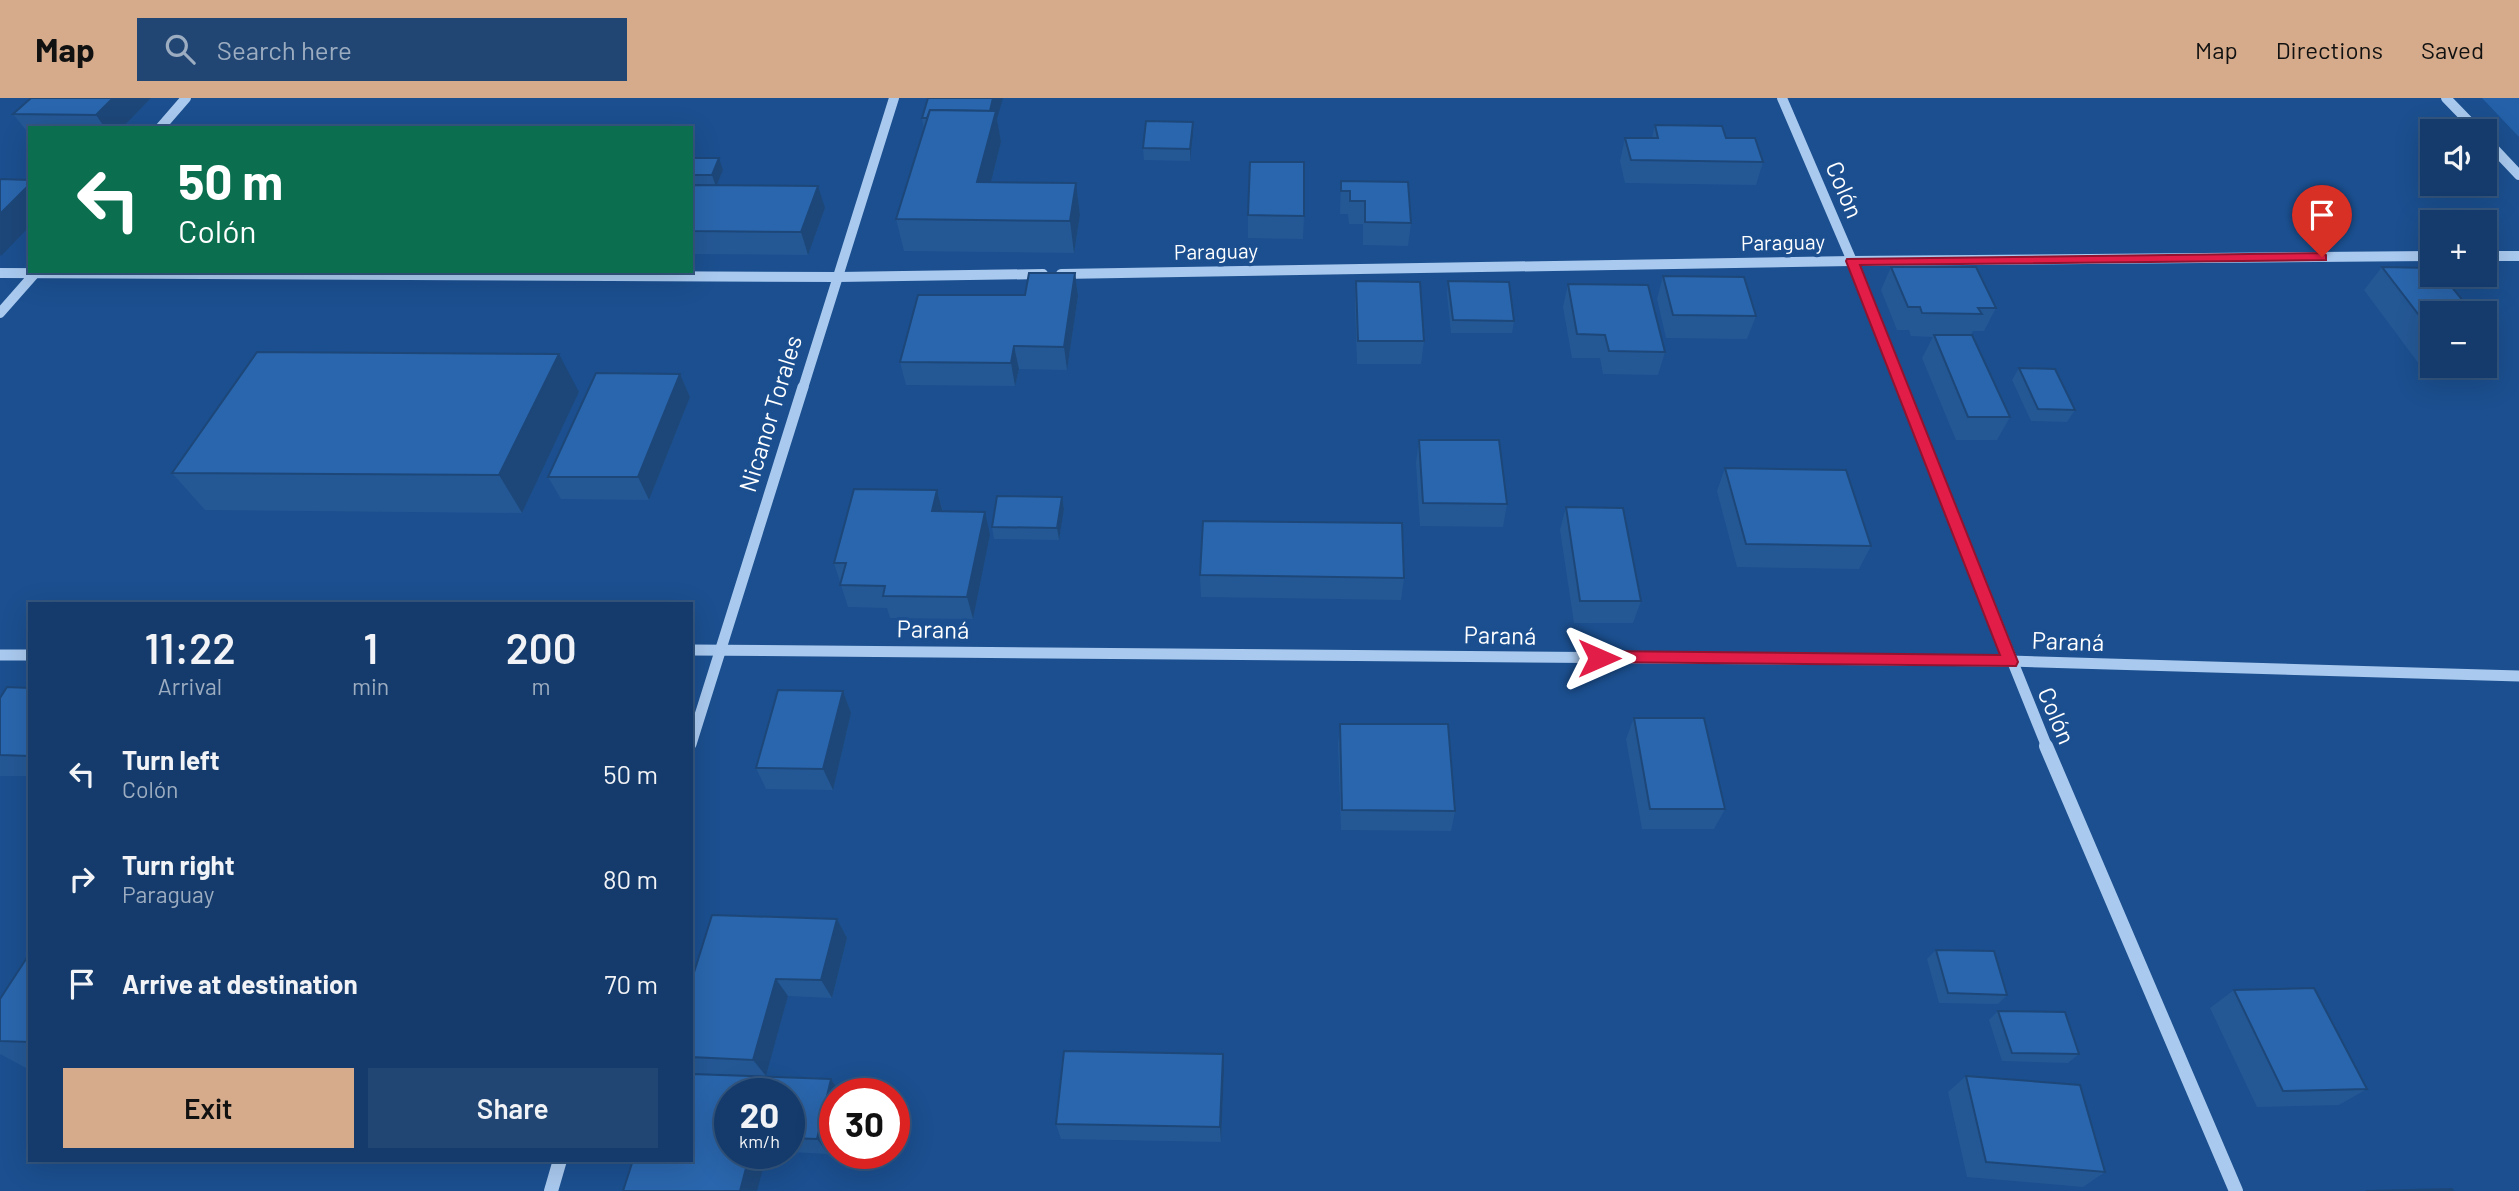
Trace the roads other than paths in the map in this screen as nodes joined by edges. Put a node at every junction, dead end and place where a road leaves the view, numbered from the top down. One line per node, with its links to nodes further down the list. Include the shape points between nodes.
1 (186, 98): 6 (street)
2 (894, 98): 17 (street, Nicanor Torales)
3 (1782, 98): 12 (street, Colón)
4 (2446, 98): 5 (street)
5 (2466, 119)
6 (162, 126)
7 (2497, 152): 8 (street)
8 (2519, 175)
9 (2420, 256): 12 (street, Paraguay)
10 (2497, 256): 11 (street)
11 (2519, 256)
12 (1852, 261): 17 (street, Paraguay); 23 (street, Colón)
13 (28, 272): 14 (street, Paraguay)
14 (0, 273)
15 (35, 273): 18 (street)
16 (170, 273): 17 (street, Paraguay)
17 (838, 278): 19 (street, Nicanor Torales)
18 (0, 313)
19 (721, 649): 20 (street, Paraná); 23 (street, Paraná); 25 (street, Nicanor Torales)
20 (693, 650)
21 (0, 655): 22 (street)
22 (28, 655)
23 (2010, 662): 24 (street, Paraná); 28 (street, Colón)
24 (2519, 676)
25 (693, 738)
26 (560, 1162): 27 (street)
27 (551, 1191)
28 (2236, 1191)

